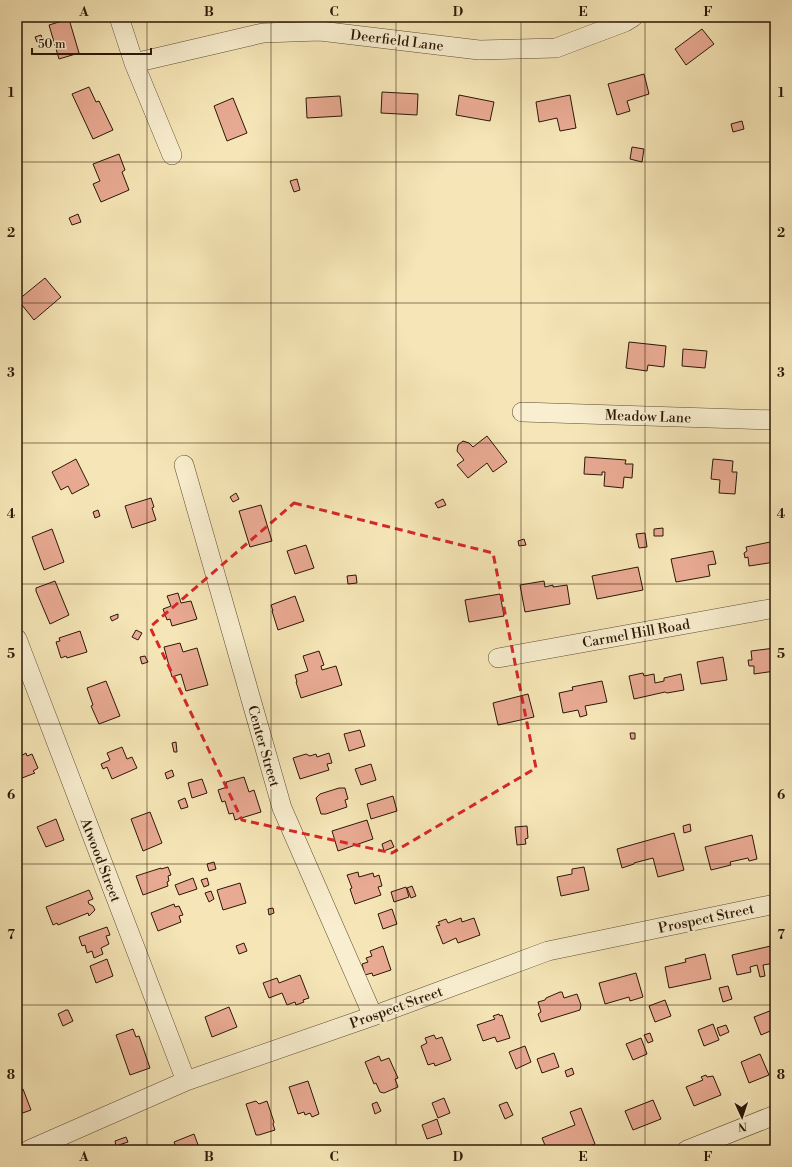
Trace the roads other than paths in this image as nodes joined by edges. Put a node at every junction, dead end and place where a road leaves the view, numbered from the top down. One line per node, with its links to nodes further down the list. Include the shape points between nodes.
1 (119, 17): 3 (street)
2 (633, 17): 3 (street, Deerfield Lane, via 556,48 479,50 320,31 263,33)
3 (134, 63): 4 (street)
4 (172, 155)
5 (522, 412): 6 (street, Meadow Lane)
6 (775, 420)
7 (184, 465): 12 (street, Center Street, via 282,808)
8 (775, 608): 10 (street, Carmel Hill Road)
9 (17, 639): 13 (street, Atwood Street)
10 (498, 658)
11 (775, 904): 12 (street, Prospect Street, via 548,950)
12 (373, 1016): 13 (street, Prospect Street)
13 (186, 1081): 15 (street, Prospect Street)
14 (775, 1115): 16 (street)
15 (29, 1150)
16 (687, 1150)

